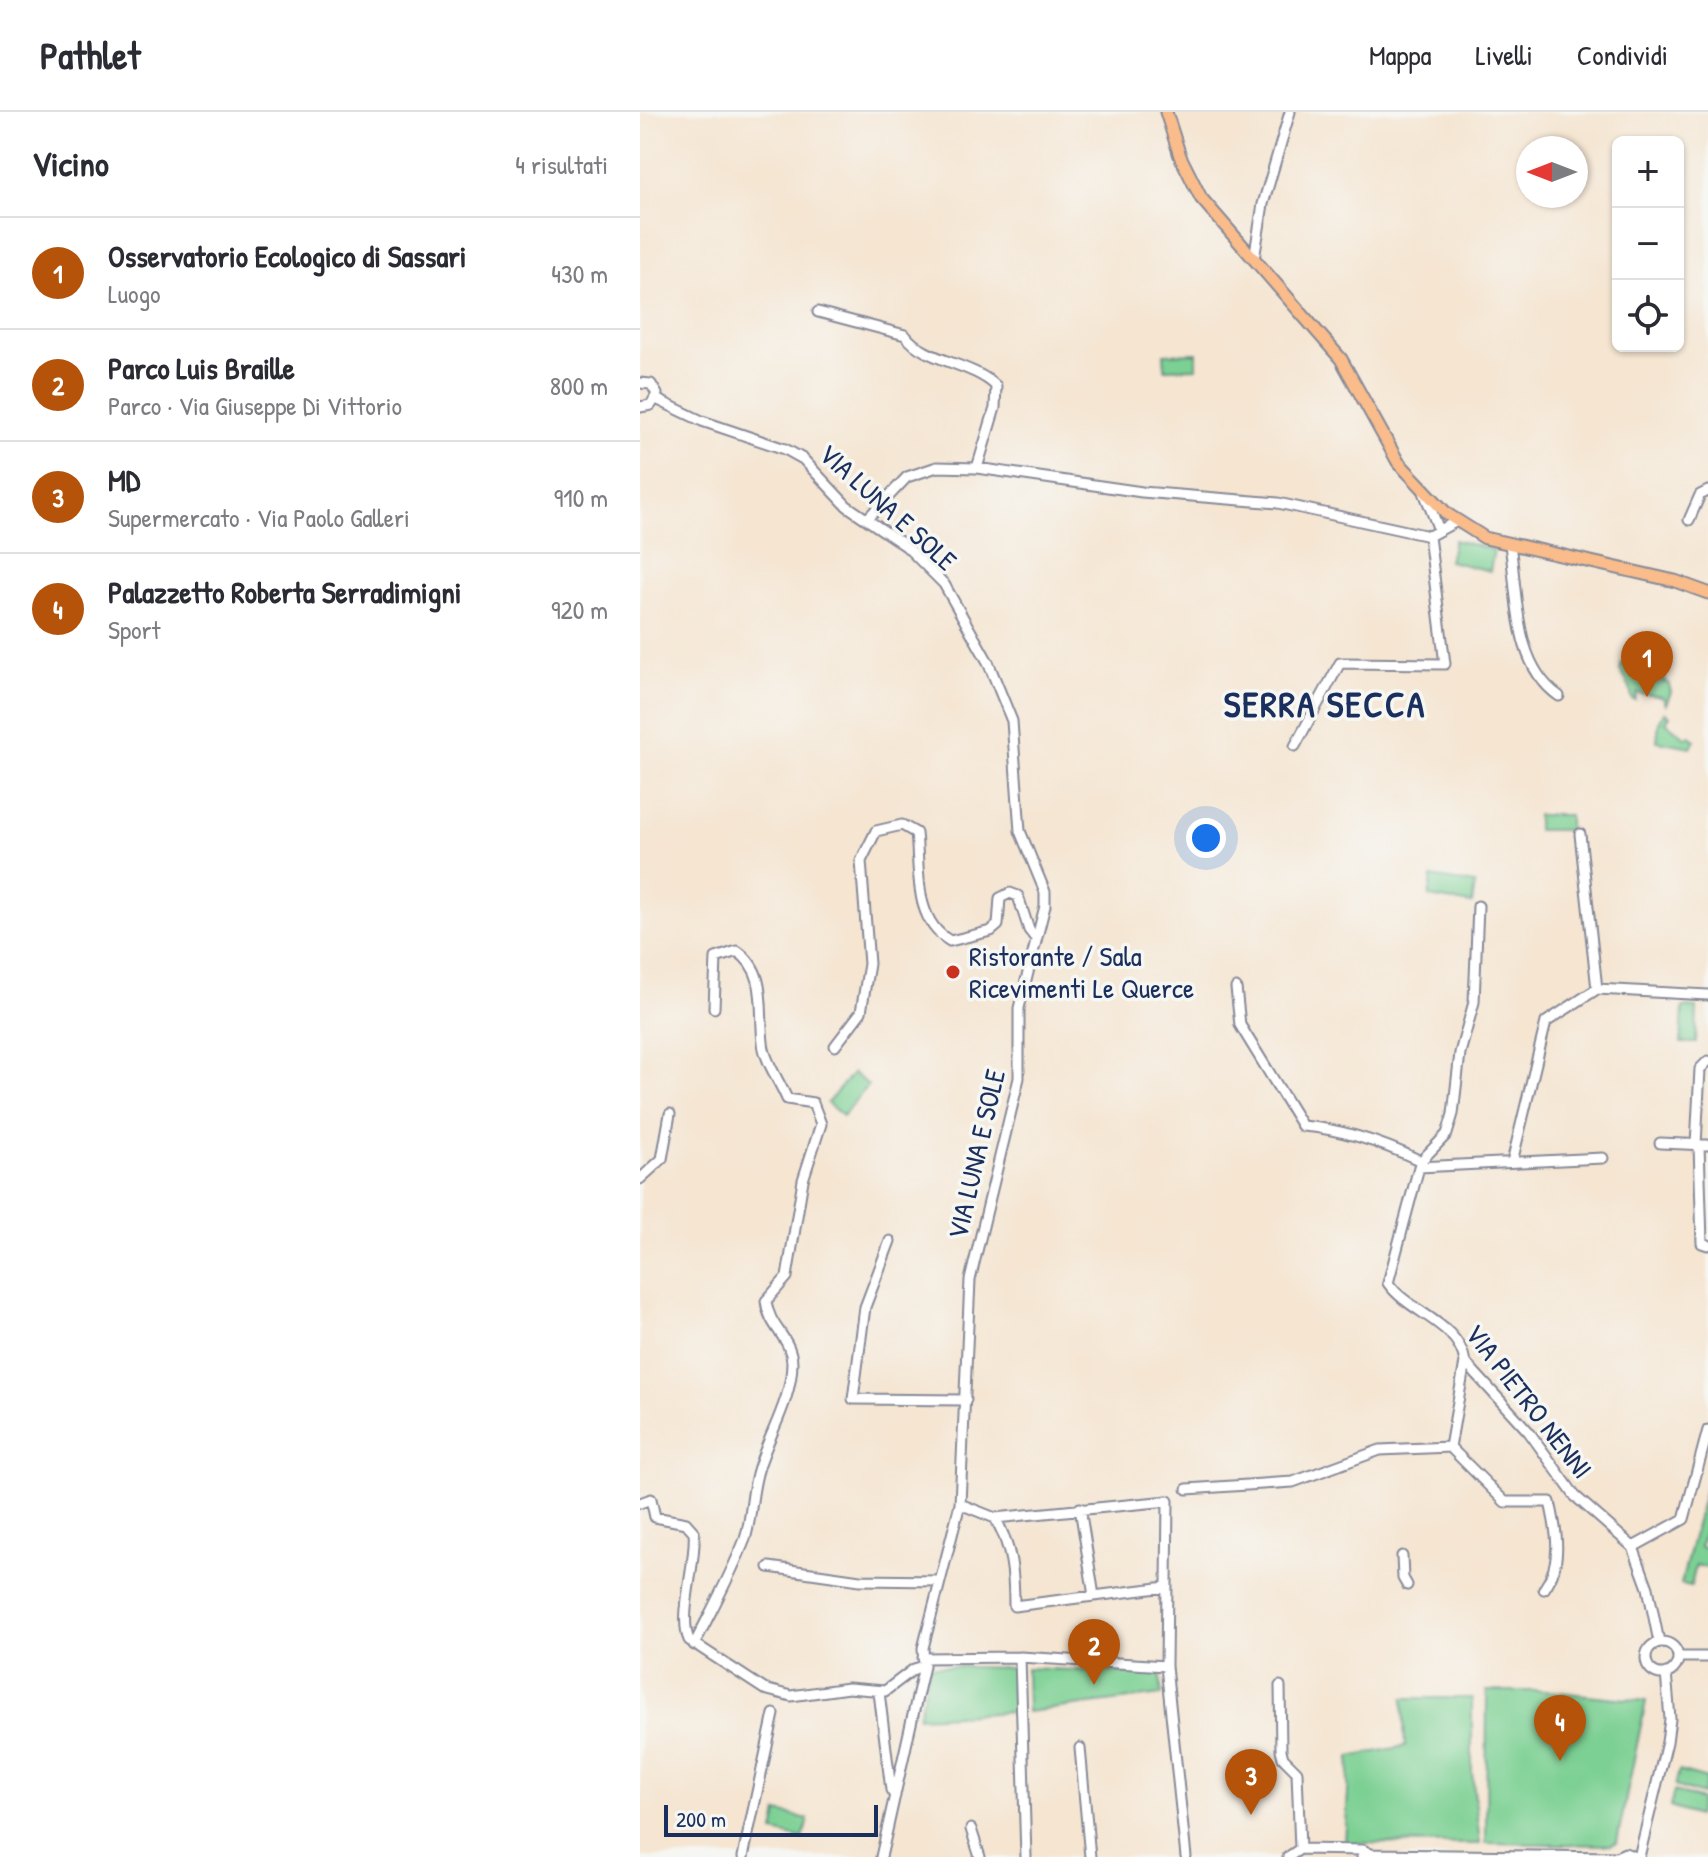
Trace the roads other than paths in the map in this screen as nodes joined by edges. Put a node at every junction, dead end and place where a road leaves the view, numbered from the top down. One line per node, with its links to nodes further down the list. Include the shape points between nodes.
1 (1166, 112): 3 (main road, via 1201,198)
2 (1290, 112): 3 (street, via 1263,204)
3 (1254, 259): 9 (main road, via 1341,359 1398,462)
4 (818, 312): 8 (street, via 905,335 913,346 983,374 996,386)
5 (640, 383): 6 (street, VIA LUNA E SOLE, via 654,387)
6 (656, 399): 7 (street); 12 (street, VIA LUNA E SOLE, via 803,459 847,506)
7 (640, 407)
8 (977, 468): 12 (street, via 937,467 907,477); 15 (street, via 1142,492 1278,503)
9 (1423, 490): 11 (main road); 14 (street)
10 (1708, 491): 13 (street, via 1700,495)
11 (1452, 517): 14 (street); 16 (main road, via 1485,538)
12 (867, 519): 22 (street, VIA LUNA E SOLE, via 906,546 944,584 988,662 1012,721 1020,831 1045,892)
13 (1689, 520)
14 (1439, 530): 15 (street)
15 (1429, 536): 19 (street, via 1445,664 1340,663)
16 (1510, 545): 17 (main road); 18 (street, via 1519,621 1537,675)
17 (1708, 593)
18 (1559, 696)
19 (1295, 746)
20 (1580, 834): 24 (street)
21 (1478, 906): 34 (street, via 1474,1002 1460,1053 1453,1114 1447,1134)
22 (1036, 939): 27 (street, via 1018,896 1010,893 1000,898 998,925 991,931 950,941 939,935 925,912 916,833 902,825 876,831 861,861 869,964 861,1012); 41 (street, VIA LUNA E SOLE, via 1019,1008 1019,1078 970,1280)
23 (1236, 988): 34 (street, via 1240,1025 1302,1126 1337,1128)
24 (1597, 989): 25 (street); 33 (street, via 1546,1022)
25 (1708, 995)
26 (714, 1008): 58 (street, via 716,958 737,951 756,970 763,1044 787,1099 813,1103 821,1124 803,1180 787,1277 766,1301 768,1318 792,1359 789,1393 759,1468 746,1536)
27 (835, 1046)
28 (1708, 1061): 31 (street, via 1700,1069)
29 (670, 1114): 36 (street, via 662,1159)
30 (1660, 1143): 31 (street)
31 (1701, 1145): 35 (street)
32 (1603, 1158): 33 (street)
33 (1512, 1162): 34 (street)
34 (1420, 1164): 40 (street, VIA PIETRO NENNI, via 1388,1283 1399,1299 1451,1334)
35 (1704, 1178): 37 (street)
36 (640, 1179)
37 (1704, 1210): 39 (street, via 1702,1243)
38 (890, 1241): 41 (street, via 865,1307 853,1399)
39 (1708, 1245)
40 (1465, 1362): 43 (street); 49 (street, VIA PIETRO NENNI, via 1529,1432 1575,1496)
41 (966, 1400): 46 (street, VIA LUNA E SOLE)
42 (1708, 1430): 49 (street, via 1684,1519)
43 (1450, 1447): 44 (street, via 1380,1450 1293,1482); 55 (street, via 1505,1502 1550,1502 1558,1542 1553,1576)
44 (1187, 1489)
45 (640, 1503): 58 (street, via 651,1499 655,1517 686,1523 694,1532 687,1630)
46 (960, 1504): 48 (street); 52 (street, VIA LUNA E SOLE)
47 (1080, 1508): 48 (street); 54 (street, via 1168,1501); 56 (street)
48 (995, 1518): 56 (street, via 1013,1564 1014,1606)
49 (1633, 1547): 57 (street, VIA PIETRO NENNI)
50 (1402, 1556): 53 (street)
51 (769, 1567): 52 (street, via 860,1580)
52 (939, 1581): 62 (street, VIA LUNA E SOLE)
53 (1407, 1585)
54 (1166, 1587): 56 (street); 63 (street)
55 (1544, 1589)
56 (1094, 1596)
57 (1659, 1642): 60 (street, via 1672,1645); 64 (street, via 1650,1648 1648,1662)
58 (694, 1645): 66 (street, via 775,1694 848,1688)
59 (1020, 1657): 62 (street); 63 (street); 77 (street)
60 (1678, 1657): 61 (street); 64 (street)
61 (1708, 1657)
62 (924, 1662): 66 (street); 69 (street, VIA LUNA E SOLE)
63 (1166, 1666): 79 (street)
64 (1666, 1673): 72 (street, via 1667,1742)
65 (1280, 1686): 71 (street, via 1281,1750 1297,1772)
66 (879, 1692): 69 (street)
67 (774, 1714): 74 (street)
68 (1080, 1748): 78 (street)
69 (895, 1796): 75 (street, VIA LUNA E SOLE)
70 (971, 1829): 76 (street)
71 (1300, 1849): 73 (street, via 1363,1850); 80 (street)
72 (1636, 1855): 81 (street)
73 (1365, 1856): 81 (street)
74 (743, 1857)
75 (881, 1857)
76 (980, 1857)
77 (1026, 1857)
78 (1090, 1857)
79 (1186, 1857)
80 (1288, 1857)
81 (1616, 1857)

